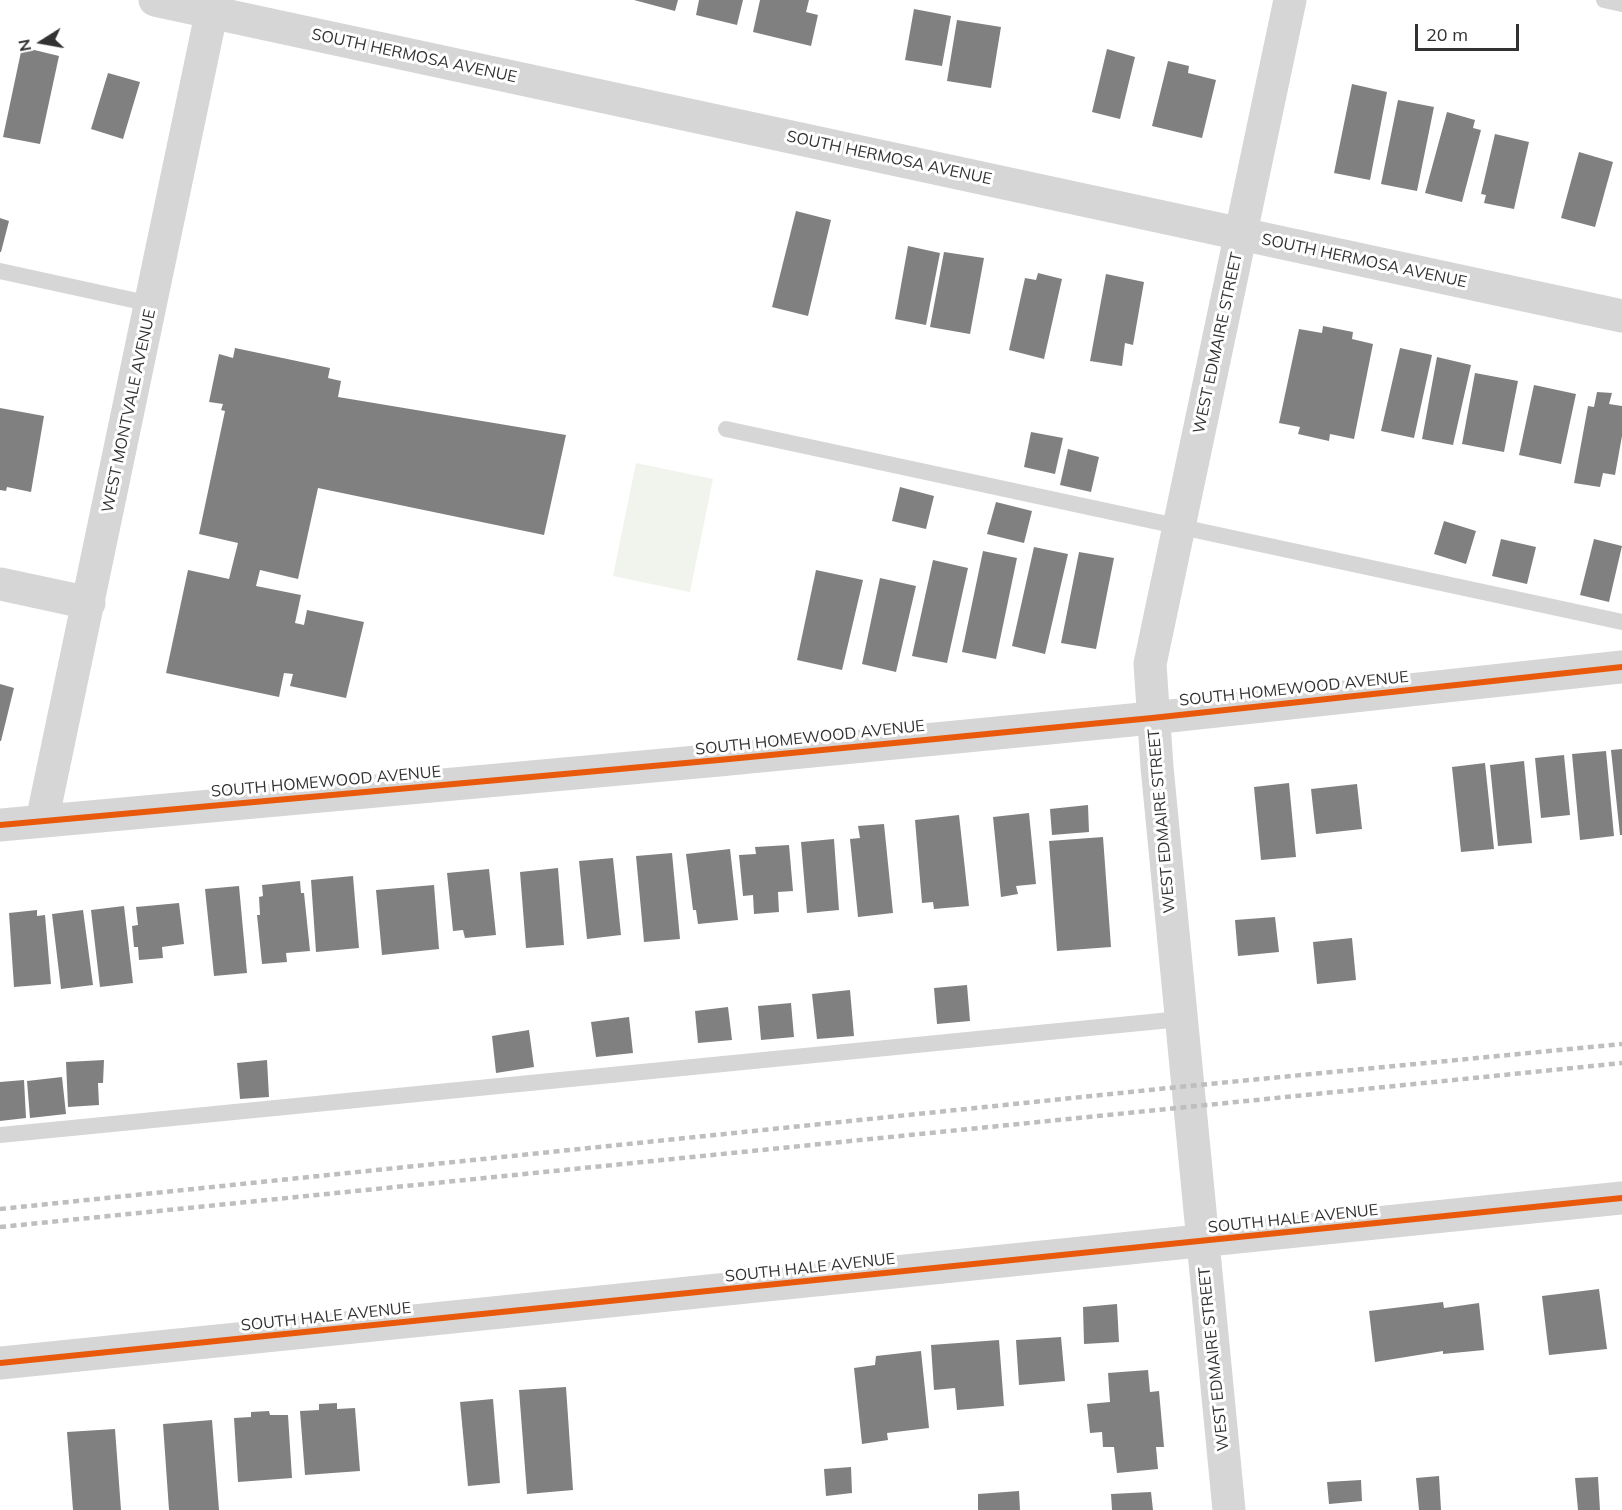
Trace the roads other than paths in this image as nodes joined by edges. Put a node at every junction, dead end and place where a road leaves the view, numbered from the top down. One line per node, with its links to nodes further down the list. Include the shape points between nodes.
1 (155, 0): 5 (street, SOUTH HERMOSA AVENUE)
2 (1290, 0): 6 (street, WEST EDMAIRE STREET)
3 (1604, 0): 4 (lane)
4 (1622, 4)
5 (212, 6): 6 (street, SOUTH HERMOSA AVENUE); 8 (street, WEST MONTVALE AVENUE)
6 (1241, 234): 9 (street, SOUTH HERMOSA AVENUE); 11 (street, WEST EDMAIRE STREET)
7 (0, 271): 8 (lane)
8 (151, 304): 13 (street, WEST MONTVALE AVENUE)
9 (1622, 316)
10 (726, 429): 11 (lane)
11 (1179, 525): 14 (lane); 16 (street, WEST EDMAIRE STREET, via 1150,664)
12 (0, 584): 13 (street)
13 (89, 603): 17 (street, WEST MONTVALE AVENUE)
14 (1622, 622)
15 (1622, 666): 16 (street, SOUTH HOMEWOOD AVENUE)
16 (1152, 718): 17 (street, SOUTH HOMEWOOD AVENUE); 19 (street, WEST EDMAIRE STREET)
17 (42, 821): 18 (street, SOUTH HOMEWOOD AVENUE)
18 (0, 825)
19 (1181, 1019): 20 (lane); 22 (street, WEST EDMAIRE STREET)
20 (0, 1135)
21 (1622, 1198): 22 (street, SOUTH HALE AVENUE)
22 (1203, 1242): 23 (street, SOUTH HALE AVENUE); 24 (street, WEST EDMAIRE STREET)
23 (0, 1364)
24 (1228, 1510)

